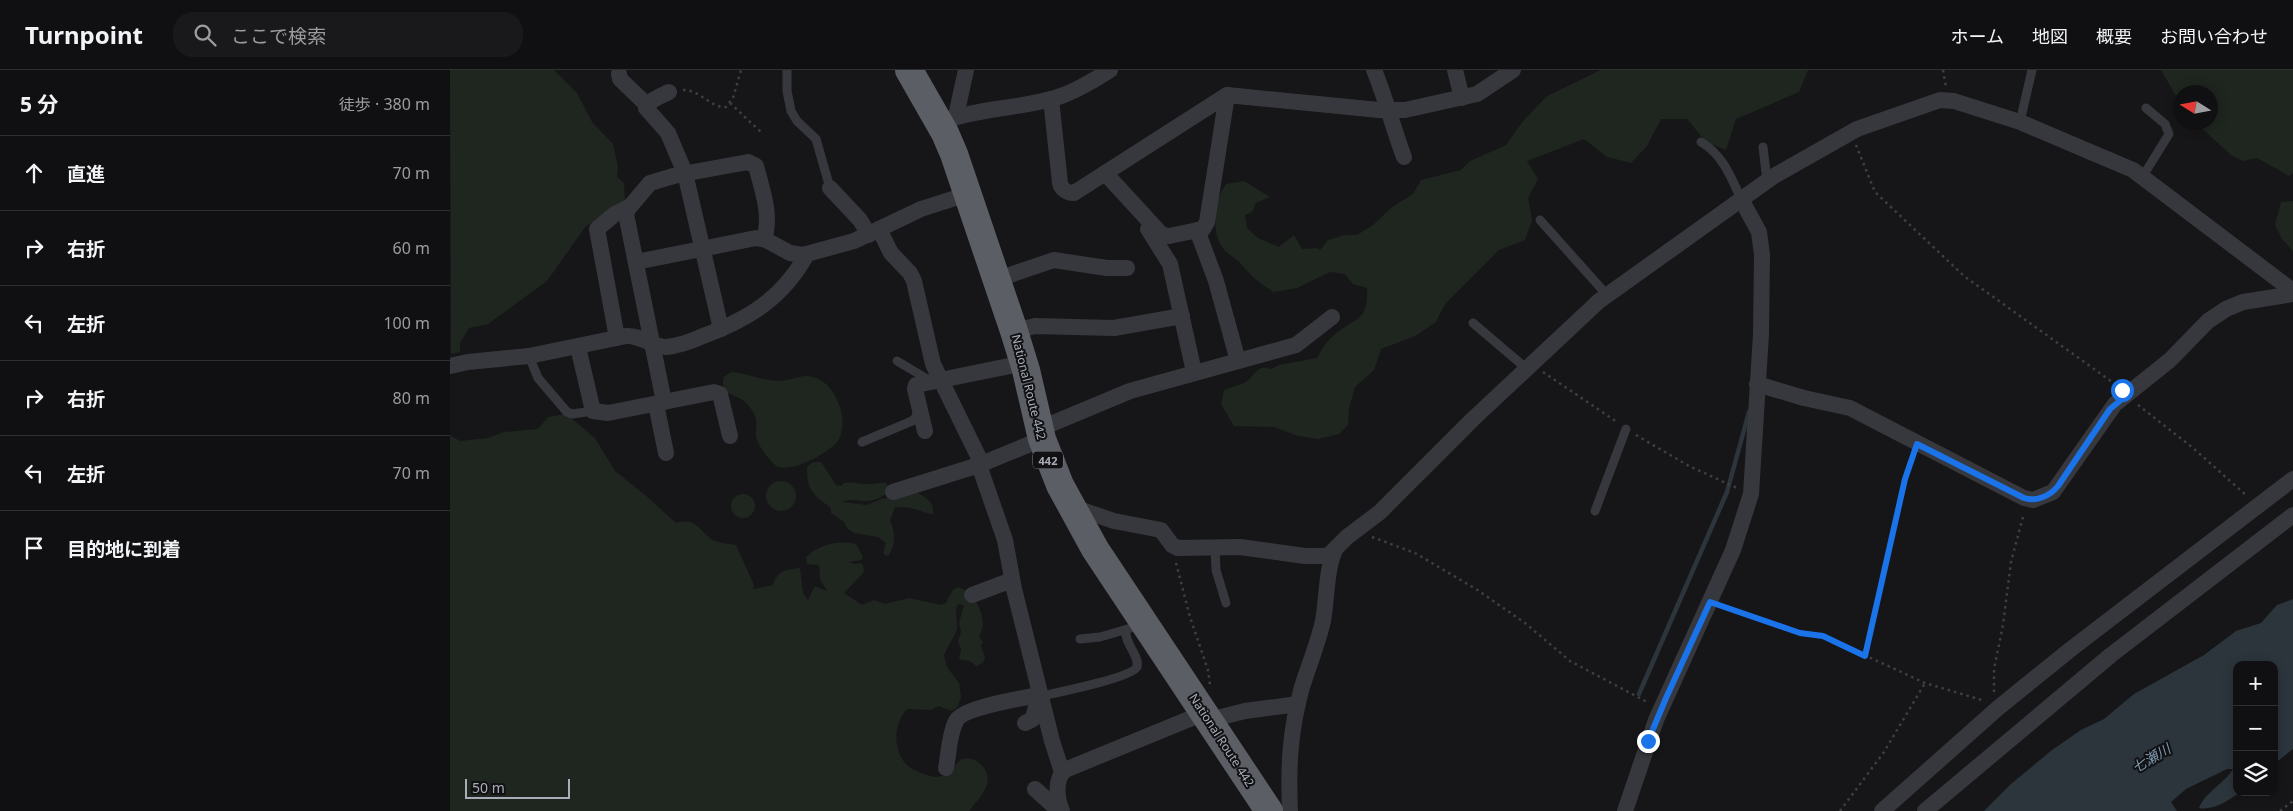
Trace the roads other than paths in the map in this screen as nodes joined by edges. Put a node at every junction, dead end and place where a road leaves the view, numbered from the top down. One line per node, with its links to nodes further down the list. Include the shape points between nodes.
1 (787, 70): 26 (lane, via 791,111 816,139)
2 (909, 70): 17 (highway, National Route 442 / 442)
3 (966, 70): 17 (street)
4 (1110, 70): 13 (street)
5 (1374, 70): 16 (street)
6 (1455, 70): 12 (street)
7 (1513, 70): 12 (street, via 1481,92)
8 (2032, 70): 18 (lane)
9 (619, 74): 14 (street, via 620,79)
10 (669, 92): 14 (street)
11 (1227, 95): 16 (street); 22 (street); 32 (street, via 1207,222)
12 (1462, 98): 16 (street, via 1406,110)
13 (1050, 99): 17 (street); 22 (street, via 1061,186 1074,193)
14 (647, 104): 23 (street, via 646,110 668,133)
15 (2146, 108): 24 (lane, via 2165,124 2169,134)
16 (1388, 110): 21 (street)
17 (947, 120): 27 (highway, National Route 442 / 442, via 950,143)
18 (2020, 122): 24 (street); 25 (street, via 1954,101 1940,100 1851,132)
19 (1701, 142): 28 (lane, via 1722,159)
20 (1763, 147): 25 (lane)
21 (1404, 157)
22 (1105, 173): 30 (street)
23 (685, 174): 29 (street, via 650,183); 34 (street, via 742,162 754,164 768,223); 35 (street)
24 (2143, 176): 40 (street)
25 (1767, 180): 28 (street)
26 (830, 188): 33 (street)
27 (968, 194): 33 (street, via 921,209); 39 (highway, National Route 442 / 442)
28 (1741, 199): 41 (street); 58 (street, via 1756,225 1761,246 1762,304)
29 (629, 207): 37 (street, via 626,214); 47 (street, via 598,229)
30 (1146, 219): 32 (street, via 1165,236); 42 (street, via 1146,225 1170,264)
31 (1540, 220): 41 (lane)
32 (1197, 230): 52 (street, via 1216,281)
33 (874, 232): 36 (street); 57 (street, via 914,281)
34 (764, 239): 35 (street, via 752,238); 36 (street, via 794,254)
35 (704, 248): 37 (street); 45 (street)
36 (807, 254): 45 (street, via 778,293 754,312)
37 (636, 262): 48 (street)
38 (1127, 268): 39 (street, via 1054,260)
39 (998, 280): 46 (highway, National Route 442 / 442)
40 (2293, 293): 58 (street, via 2252,300 2221,312 2110,409 2055,490 2028,500 1850,408)
41 (1607, 295): 55 (street)
42 (1182, 316): 46 (street, via 1114,328 1035,326); 56 (street)
43 (1332, 317): 52 (street, via 1296,345)
44 (1473, 323): 55 (lane)
45 (722, 329): 48 (street, via 672,346 664,347)
46 (1014, 331): 53 (highway, National Route 442 / 442)
47 (617, 338): 48 (street, via 635,336); 49 (street)
48 (652, 342): 59 (street)
49 (578, 347): 50 (street); 61 (street)
50 (529, 356): 54 (street); 61 (lane, via 538,378 567,412)
51 (897, 361): 57 (lane)
52 (1238, 361): 56 (street)
53 (1024, 362): 57 (street); 64 (highway, National Route 442 / 442)
54 (450, 366)
55 (1529, 366): 75 (street, via 1380,512)
56 (1194, 372): 64 (street, via 1130,391)
57 (935, 380): 60 (street, via 916,385); 68 (street)
58 (1757, 384): 91 (street, via 1751,494 1733,550 1661,709)
59 (660, 403): 61 (street, via 608,413); 65 (street, via 714,392 720,394); 67 (street)
60 (918, 403): 63 (street); 66 (lane, via 918,413 912,421)
61 (593, 411)
62 (1626, 428): 72 (lane)
63 (925, 431)
64 (1040, 434): 68 (street); 71 (highway, National Route 442 / 442)
65 (730, 436)
66 (862, 442)
67 (666, 453)
68 (980, 464): 70 (street); 76 (street, via 1003,532)
69 (2293, 479): 92 (street, via 1996,705)
70 (893, 492)
71 (1070, 506): 74 (street, via 1161,530 1175,547); 79 (highway, National Route 442 / 442)
72 (1595, 511)
73 (2293, 515): 93 (street, via 2111,655)
74 (1215, 547): 75 (street, via 1305,556 1325,556); 78 (lane, via 1216,570)
75 (1335, 550): 82 (street, via 1330,564 1323,622)
76 (1012, 580): 77 (street); 81 (street)
77 (972, 595)
78 (1226, 603)
79 (1134, 626): 80 (lane); 81 (lane, via 1126,638 1136,661 1134,672 1116,679); 83 (highway, National Route 442 / 442)
80 (1080, 639)
81 (1040, 694): 84 (street, via 1033,719); 85 (street, via 961,716 955,724); 86 (street)
82 (1298, 704): 83 (street); 90 (street, via 1288,764)
83 (1210, 717): 86 (street); 89 (highway, National Route 442 / 442)
84 (1025, 723)
85 (946, 768)
86 (1062, 772): 88 (street, via 1057,793)
87 (1035, 789): 88 (street)
88 (1058, 810)
89 (1269, 811)
90 (1290, 811)
91 (1625, 811)
92 (1882, 811)
93 (1925, 811)

